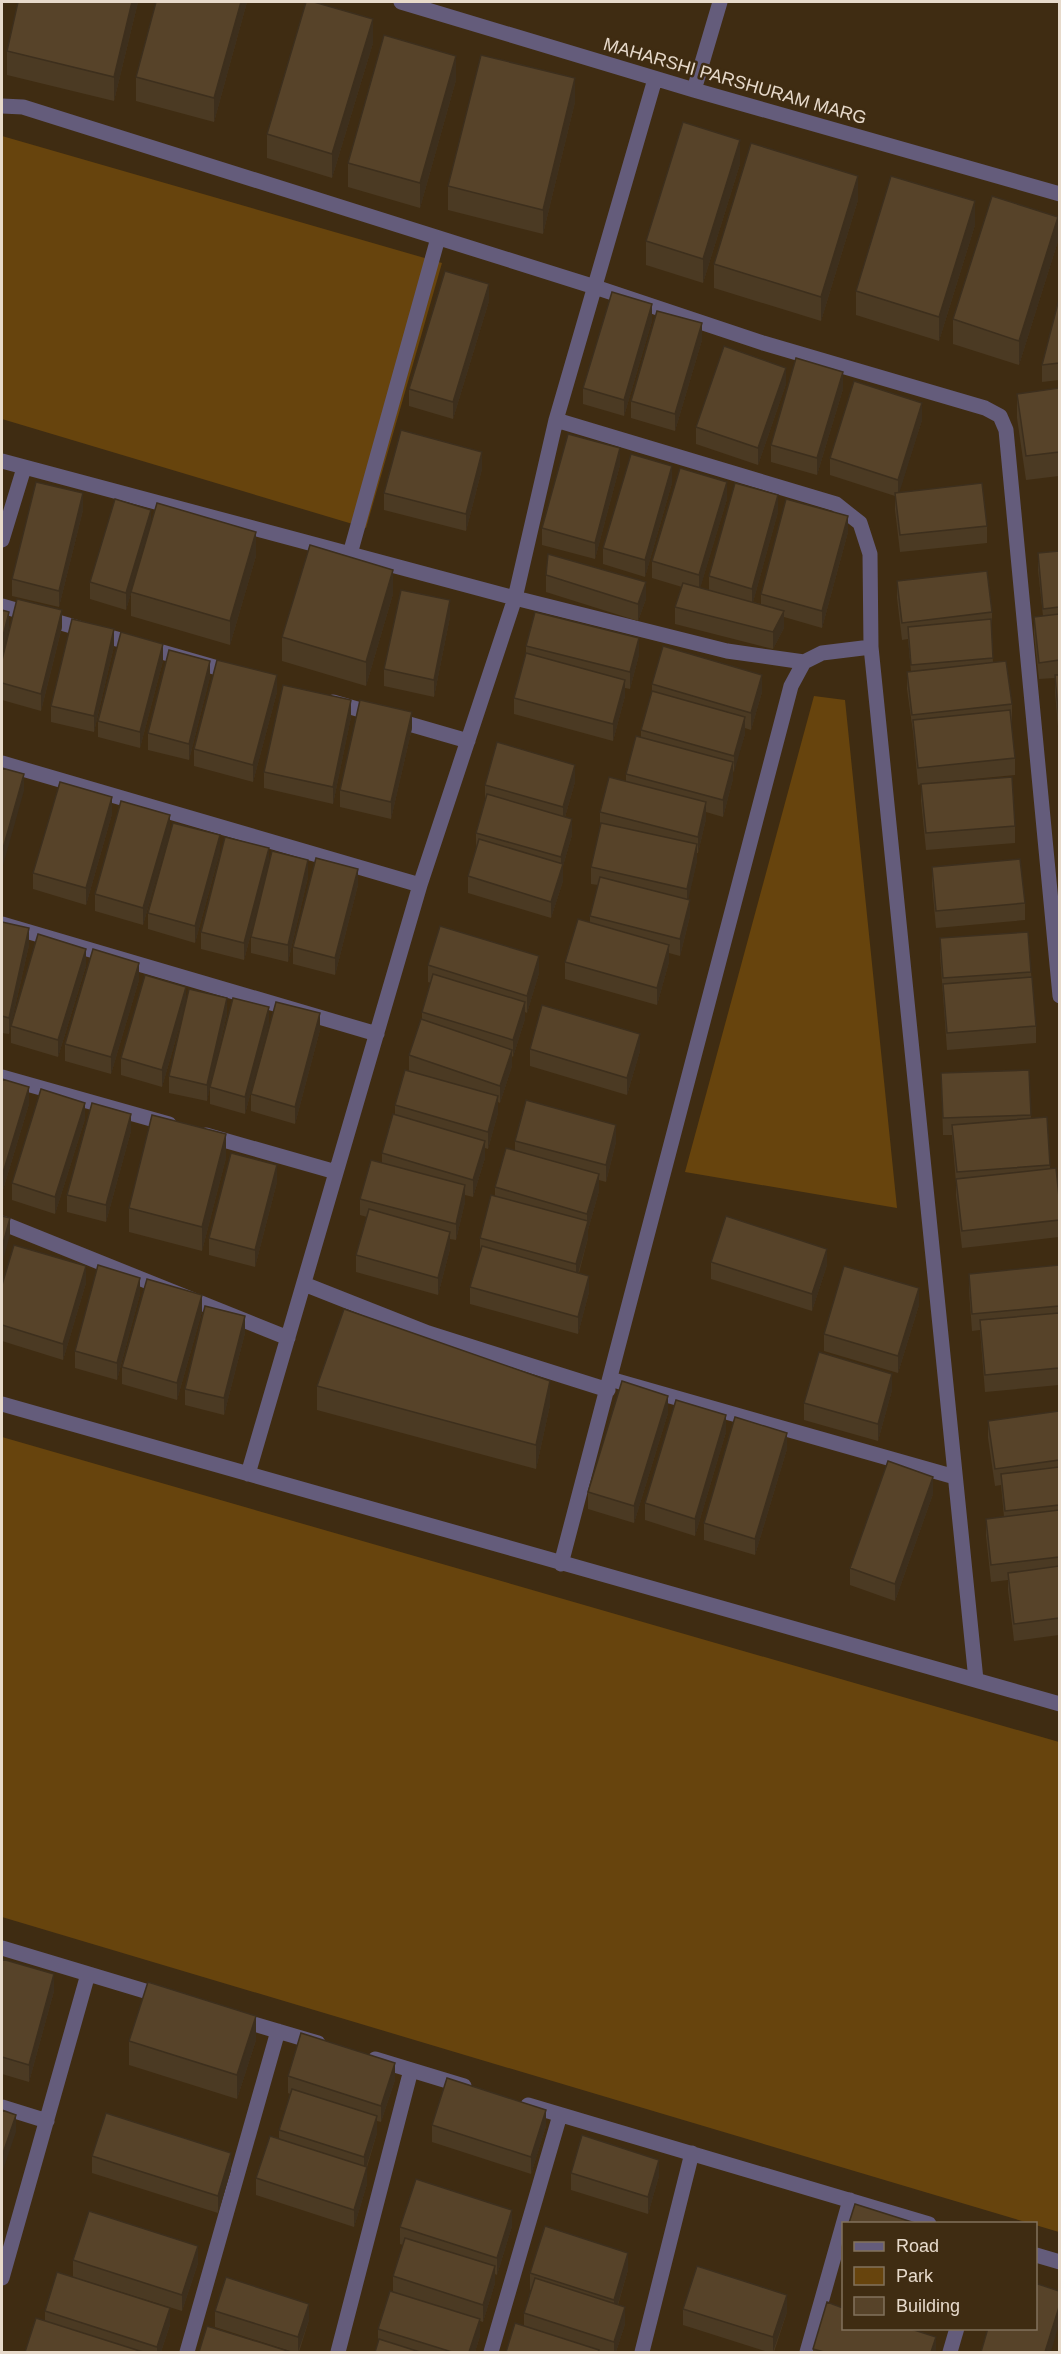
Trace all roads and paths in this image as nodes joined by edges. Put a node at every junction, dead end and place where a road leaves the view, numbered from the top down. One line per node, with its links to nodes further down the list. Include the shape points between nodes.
1 (401, 2): 3 (street, MAHARSHI PARSHURAM MARG)
2 (720, 2): 4 (street)
3 (656, 79): 4 (street, MAHARSHI PARSHURAM MARG); 8 (street)
4 (694, 90): 6 (street, MAHARSHI PARSHURAM MARG)
5 (2, 106): 7 (street, via 23,107)
6 (1059, 194)
7 (438, 238): 8 (street); 13 (street)
8 (595, 287): 9 (street); 24 (street, via 763,343 985,408 1000,416 1006,430)
9 (556, 420): 14 (street); 16 (street, via 836,504 860,523 870,554)
10 (2, 461): 11 (street)
11 (24, 468): 12 (street); 13 (street)
12 (2, 540)
13 (350, 554): 14 (street)
14 (515, 598): 17 (street, via 727,651); 20 (street)
15 (2, 606): 18 (street)
16 (871, 646): 17 (street, via 822,653); 34 (street)
17 (804, 662): 31 (street, via 790,686)
18 (252, 678)
19 (320, 698): 20 (street)
20 (468, 741): 22 (street)
21 (2, 763): 22 (street)
22 (420, 885): 25 (street)
23 (2, 924): 25 (street)
24 (1059, 996)
25 (377, 1034): 27 (street)
26 (2, 1077): 27 (street)
27 (336, 1172): 29 (street)
28 (2, 1222): 30 (street)
29 (304, 1284): 30 (street); 31 (street, via 428,1333)
30 (288, 1338): 33 (street)
31 (610, 1384): 34 (street); 35 (street)
32 (2, 1404): 33 (street)
33 (248, 1474): 35 (street)
34 (955, 1477): 36 (street)
35 (561, 1564): 36 (street)
36 (975, 1680): 37 (street)
37 (1059, 1704)
38 (2, 1948): 39 (street)
39 (88, 1974): 40 (street); 50 (street)
40 (177, 2001)
41 (222, 2014): 42 (street)
42 (278, 2031): 43 (street); 61 (street)
43 (334, 2047)
44 (356, 2054): 45 (street)
45 (411, 2070): 46 (street); 62 (street)
46 (480, 2091)
47 (514, 2101): 49 (street)
48 (2, 2107): 50 (street)
49 (560, 2115): 51 (street); 63 (street)
50 (47, 2121): 56 (street)
51 (692, 2153): 52 (street); 64 (street)
52 (850, 2200): 53 (street); 54 (street)
53 (844, 2222)
54 (926, 2222)
55 (842, 2228): 65 (street)
56 (5, 2249): 59 (street)
57 (1037, 2256): 58 (street)
58 (1059, 2262)
59 (2, 2278)
60 (956, 2330): 66 (street)
61 (187, 2352)
62 (338, 2352)
63 (491, 2352)
64 (642, 2352)
65 (807, 2352)
66 (950, 2352)

